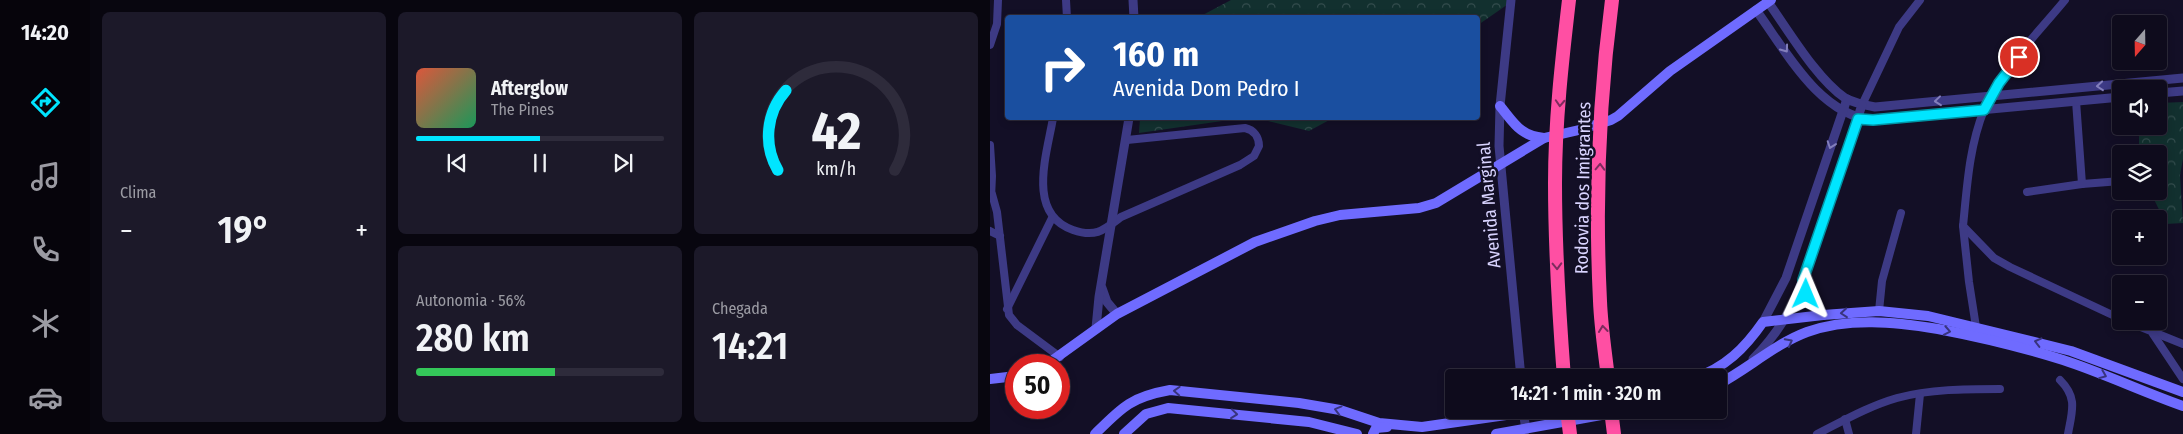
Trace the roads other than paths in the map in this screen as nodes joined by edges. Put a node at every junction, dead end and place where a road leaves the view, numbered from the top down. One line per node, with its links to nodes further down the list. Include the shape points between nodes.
1 (998, 0): 13 (street, via 997,24)
2 (1066, 0): 11 (street)
3 (1133, 0): 12 (street)
4 (1511, 0): 22 (street, Avenida Marginal)
5 (1569, 0): 60 (highway, Rodovia dos Imigrantes, one-way to 60, via 1562,55 1555,181)
6 (1612, 0): 61 (highway, Rodovia dos Imigrantes, one-way to 6, via 1600,302 1599,183 1604,58)
7 (1920, 0): 21 (street, via 1896,33)
8 (2064, 0): 17 (street)
9 (1770, 1): 10 (main road); 19 (street, via 1825,82)
10 (1756, 10): 24 (street, one-way to 24, via 1813,88); 28 (main road, via 1670,71 1618,116)
11 (1067, 15)
12 (1134, 15)
13 (990, 45)
14 (2183, 78): 17 (street, one-way to 17)
15 (2183, 91): 16 (street)
16 (2167, 92)
17 (1991, 96): 21 (street, one-way to 21, via 1874,107); 23 (street)
18 (2112, 97): 20 (street)
19 (1847, 99): 21 (street); 24 (street)
20 (2076, 101): 23 (street); 33 (street)
21 (1862, 105): 25 (street)
22 (1500, 106): 28 (main road, via 1522,132); 31 (street, Avenida Marginal)
23 (1984, 110): 25 (street); 39 (street, via 1971,155)
24 (1843, 112): 25 (street); 50 (street, one-way to 50, via 1786,278)
25 (1858, 119): 42 (street)
26 (1053, 120): 37 (street, via 1043,187 1046,208)
27 (1129, 120): 29 (street)
28 (1544, 138): 31 (main road)
29 (1127, 140): 38 (street); 38 (street, via 1245,128 1254,132 1259,142 1258,151 1249,160 1121,217)
30 (990, 146): 35 (street)
31 (1501, 163): 46 (main road, via 1436,203 1419,208 1340,215 1255,242); 59 (street, Avenida Marginal)
32 (2112, 182): 33 (street)
33 (2082, 184): 34 (street)
34 (2027, 192)
35 (991, 197): 41 (street)
36 (1901, 213): 45 (street, via 1882,280)
37 (1052, 218): 38 (street, via 1083,233 1104,230); 44 (street)
38 (1112, 224): 43 (street)
39 (1963, 226): 48 (street, via 1994,258); 51 (street)
40 (990, 231): 41 (street)
41 (1000, 236): 44 (street)
42 (1803, 280): 47 (main road, via 1812,305); 49 (street)
43 (1102, 288): 46 (street, via 1107,302); 52 (street)
44 (1007, 309): 56 (street, via 1017,325)
45 (1878, 311): 47 (main road, one-way to 47); 51 (main road, via 1928,316)
46 (1118, 314): 52 (main road)
47 (1823, 315): 49 (main road)
48 (2112, 315)
49 (1785, 321): 50 (main road); 58 (street)
50 (1763, 322): 62 (main road, via 1736,355)
51 (1976, 327): 69 (main road, one-way to 51, via 2071,351)
52 (1096, 328): 57 (main road)
53 (2145, 330): 54 (street)
54 (2153, 334): 55 (street); 65 (street)
55 (2183, 344)
56 (1056, 354)
57 (1064, 354)
58 (1746, 366): 64 (main road); 71 (main road, one-way to 71, via 1820,328 1878,322 1908,324 1993,341 2062,360)
59 (1520, 369)
60 (1563, 369)
61 (1607, 369)
62 (1716, 369)
63 (1005, 378): 66 (main road)
64 (1727, 379)
65 (2183, 379)
66 (991, 380)
67 (2060, 380): 92 (street, via 2070,390 2073,400)
68 (2000, 389): 70 (street)
69 (2183, 392)
70 (1920, 394): 78 (street, via 1897,399); 91 (street)
71 (2183, 406)
72 (1364, 418): 79 (main road, via 1364,427 1360,430 1324,420); 80 (main road, via 1397,426); 82 (main road, one-way to 82, via 1328,407 1170,390 1128,403)
73 (1479, 419): 80 (main road)
74 (1525, 419): 81 (street)
75 (1568, 419): 87 (highway)
76 (1583, 419): 81 (main road)
77 (1612, 419): 88 (highway)
78 (1845, 419): 89 (street); 90 (street)
79 (1309, 422): 83 (main road, one-way to 79, via 1146,414 1168,408); 84 (main road)
80 (1427, 427): 85 (main road, via 1417,430 1378,427)
81 (1526, 430): 86 (main road)
82 (1095, 434)
83 (1124, 434)
84 (1357, 434)
85 (1373, 434)
86 (1496, 434)
87 (1570, 434)
88 (1614, 434)
89 (1817, 434)
90 (1849, 434)
91 (1916, 434)
92 (2068, 434)

